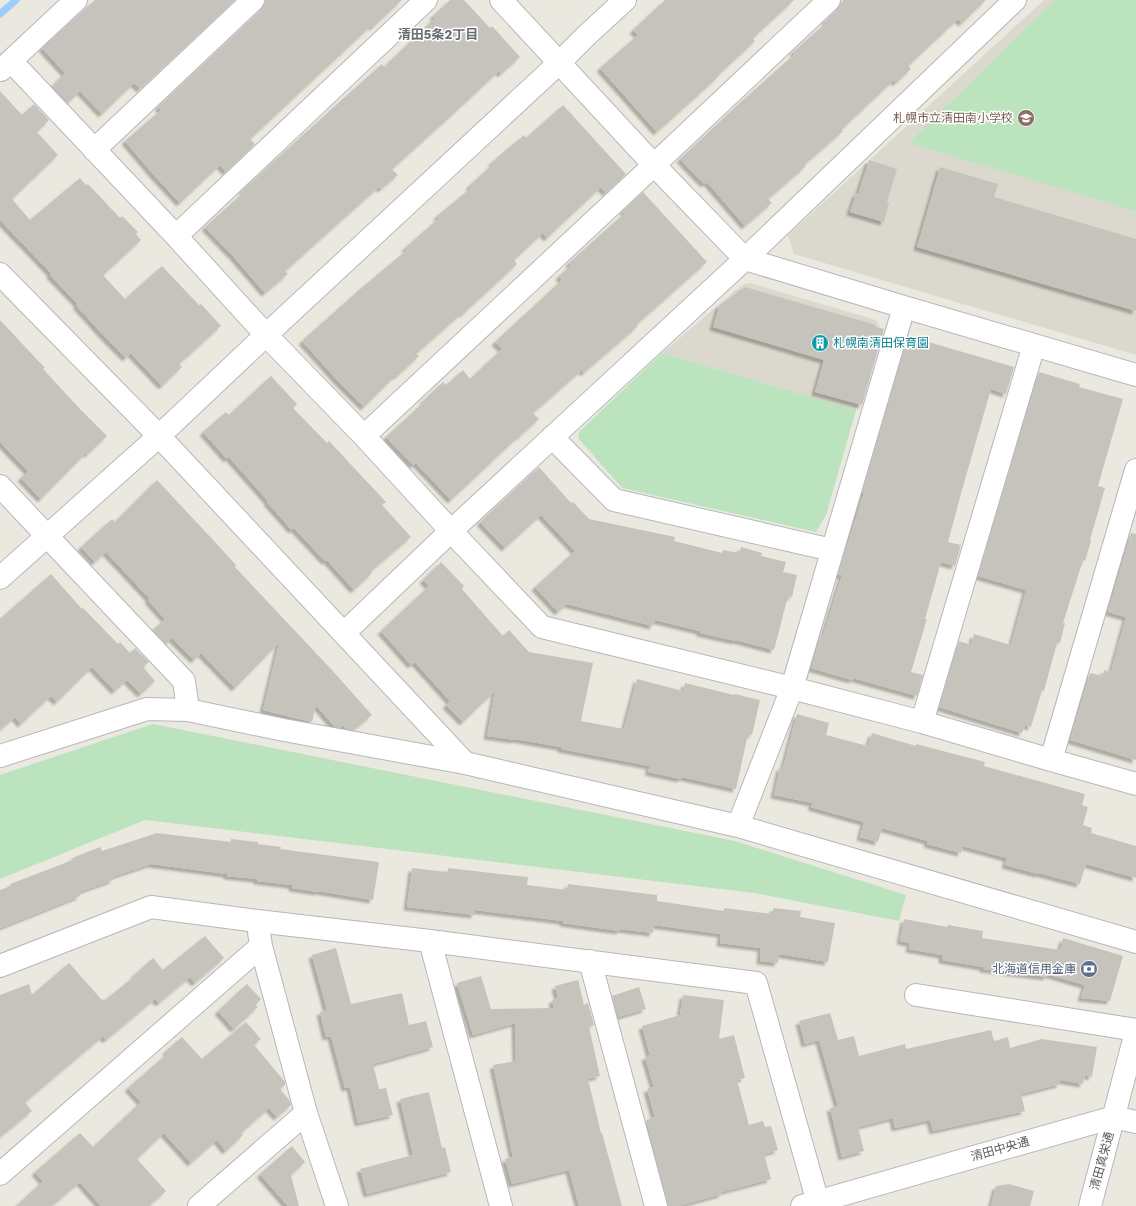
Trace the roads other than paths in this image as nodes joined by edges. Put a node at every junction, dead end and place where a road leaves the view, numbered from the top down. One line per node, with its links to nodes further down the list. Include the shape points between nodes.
1 (76, 0): 9 (street)
2 (253, 0): 10 (street)
3 (426, 0): 12 (street)
4 (501, 0): 8 (street)
5 (624, 0): 8 (street)
6 (829, 0): 11 (street)
7 (1015, 0): 13 (street)
8 (559, 63): 11 (street); 16 (street)
9 (6, 66): 10 (street)
10 (94, 150): 12 (street)
11 (654, 165): 13 (street); 20 (street)
12 (176, 236): 16 (street)
13 (745, 259): 15 (street); 21 (street)
14 (0, 274): 19 (street)
15 (904, 308): 17 (street); 26 (street)
16 (266, 335): 19 (street); 20 (street)
17 (1034, 345): 18 (street); 31 (street)
18 (1136, 375)
19 (159, 436): 25 (street); 28 (street)
20 (364, 436): 24 (street)
21 (552, 438): 24 (street); 26 (street, via 614,500)
22 (1136, 470): 33 (street)
23 (0, 486): 25 (street)
24 (450, 531): 28 (street); 29 (street, via 542,627)
25 (46, 536): 27 (street); 30 (street, via 184,681)
26 (832, 550): 29 (street)
27 (0, 578)
28 (344, 633): 34 (street)
29 (792, 688): 31 (street); 36 (street)
30 (188, 710): 32 (street, via 147,709); 34 (street)
31 (922, 722): 33 (street)
32 (0, 756)
33 (1051, 760): 35 (street)
34 (465, 764): 36 (street)
35 (1136, 784)
36 (738, 826): 39 (street)
37 (257, 921): 38 (street); 40 (street); 42 (street, via 151,907)
38 (430, 941): 41 (street); 52 (street)
39 (1136, 942)
40 (261, 946): 45 (street); 48 (street)
41 (590, 961): 49 (street, via 756,983); 53 (street)
42 (0, 966)
43 (916, 995): 44 (street)
44 (1136, 1031): 46 (street)
45 (306, 1114): 50 (street); 51 (street)
46 (1114, 1117): 47 (street); 49 (street, 清田中央通); 54 (street, 清田真栄通)
47 (1136, 1122)
48 (0, 1174)
49 (813, 1205)
50 (199, 1206)
51 (337, 1206)
52 (501, 1206)
53 (656, 1206)
54 (1090, 1206)

